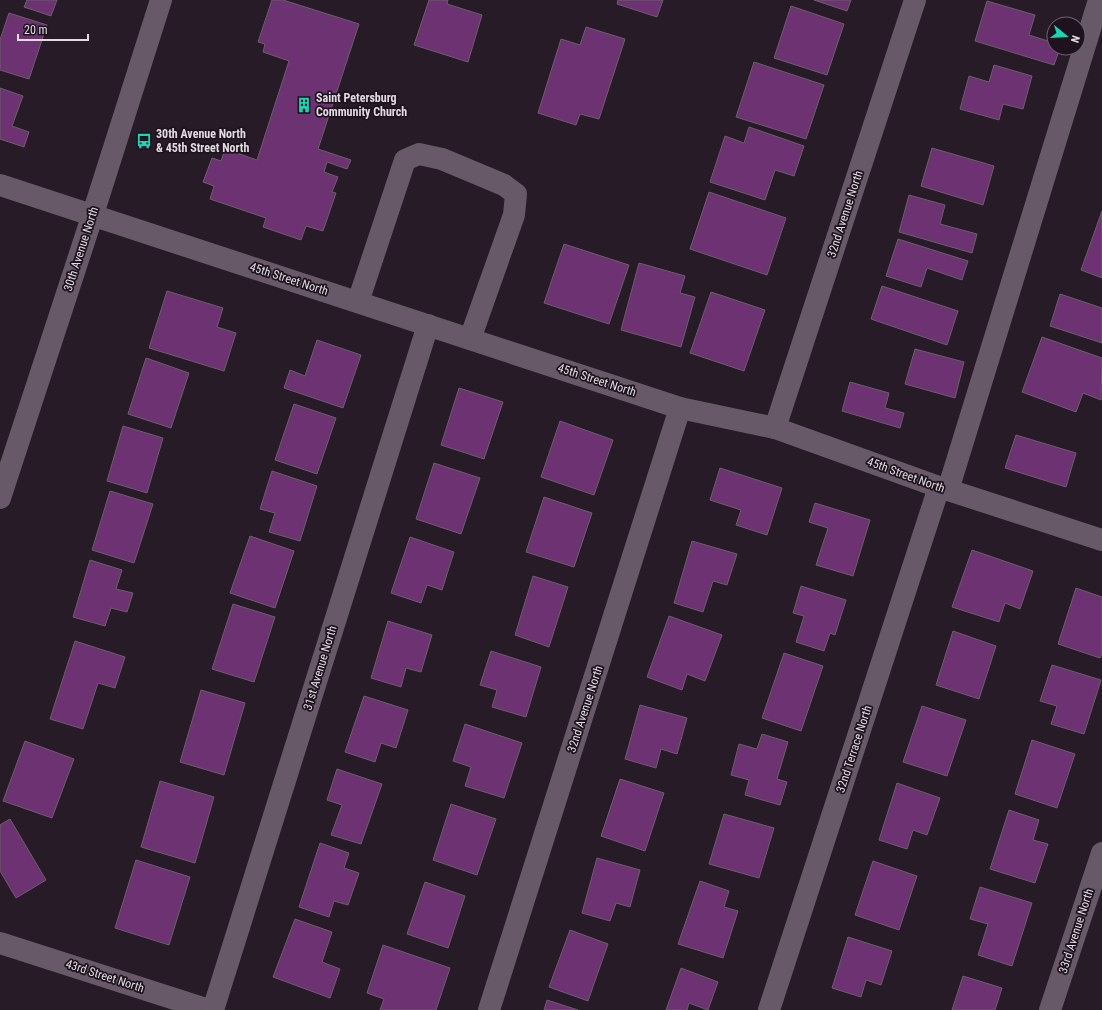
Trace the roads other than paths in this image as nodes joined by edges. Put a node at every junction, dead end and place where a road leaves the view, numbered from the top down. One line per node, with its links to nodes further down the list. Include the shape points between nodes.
1 (161, 0): 5 (street, 30th Avenue North)
2 (916, 0): 10 (street, 32nd Avenue North)
3 (1100, 0): 11 (street, 32nd Terrace North)
4 (0, 184): 5 (street, 45th Street North)
5 (93, 214): 6 (street, 45th Street North); 12 (street, 30th Avenue North)
6 (358, 302): 7 (street, 45th Street North); 8 (street, via 405,160 419,154 442,159 504,185 516,194 514,215)
7 (428, 325): 8 (street, 45th Street North); 17 (street, 31st Avenue North)
8 (470, 339): 9 (street, 45th Street North)
9 (680, 408): 10 (street, 45th Street North); 18 (street, 32nd Avenue North)
10 (775, 428): 11 (street, 45th Street North)
11 (943, 489): 13 (street, 45th Street North); 19 (street, 32nd Terrace North)
12 (0, 498)
13 (1102, 540)
14 (1102, 853): 20 (street, 33rd Avenue North)
15 (0, 943): 16 (street, 43rd Street North)
16 (209, 1010)
17 (213, 1010)
18 (489, 1010)
19 (769, 1010)
20 (1050, 1010)

